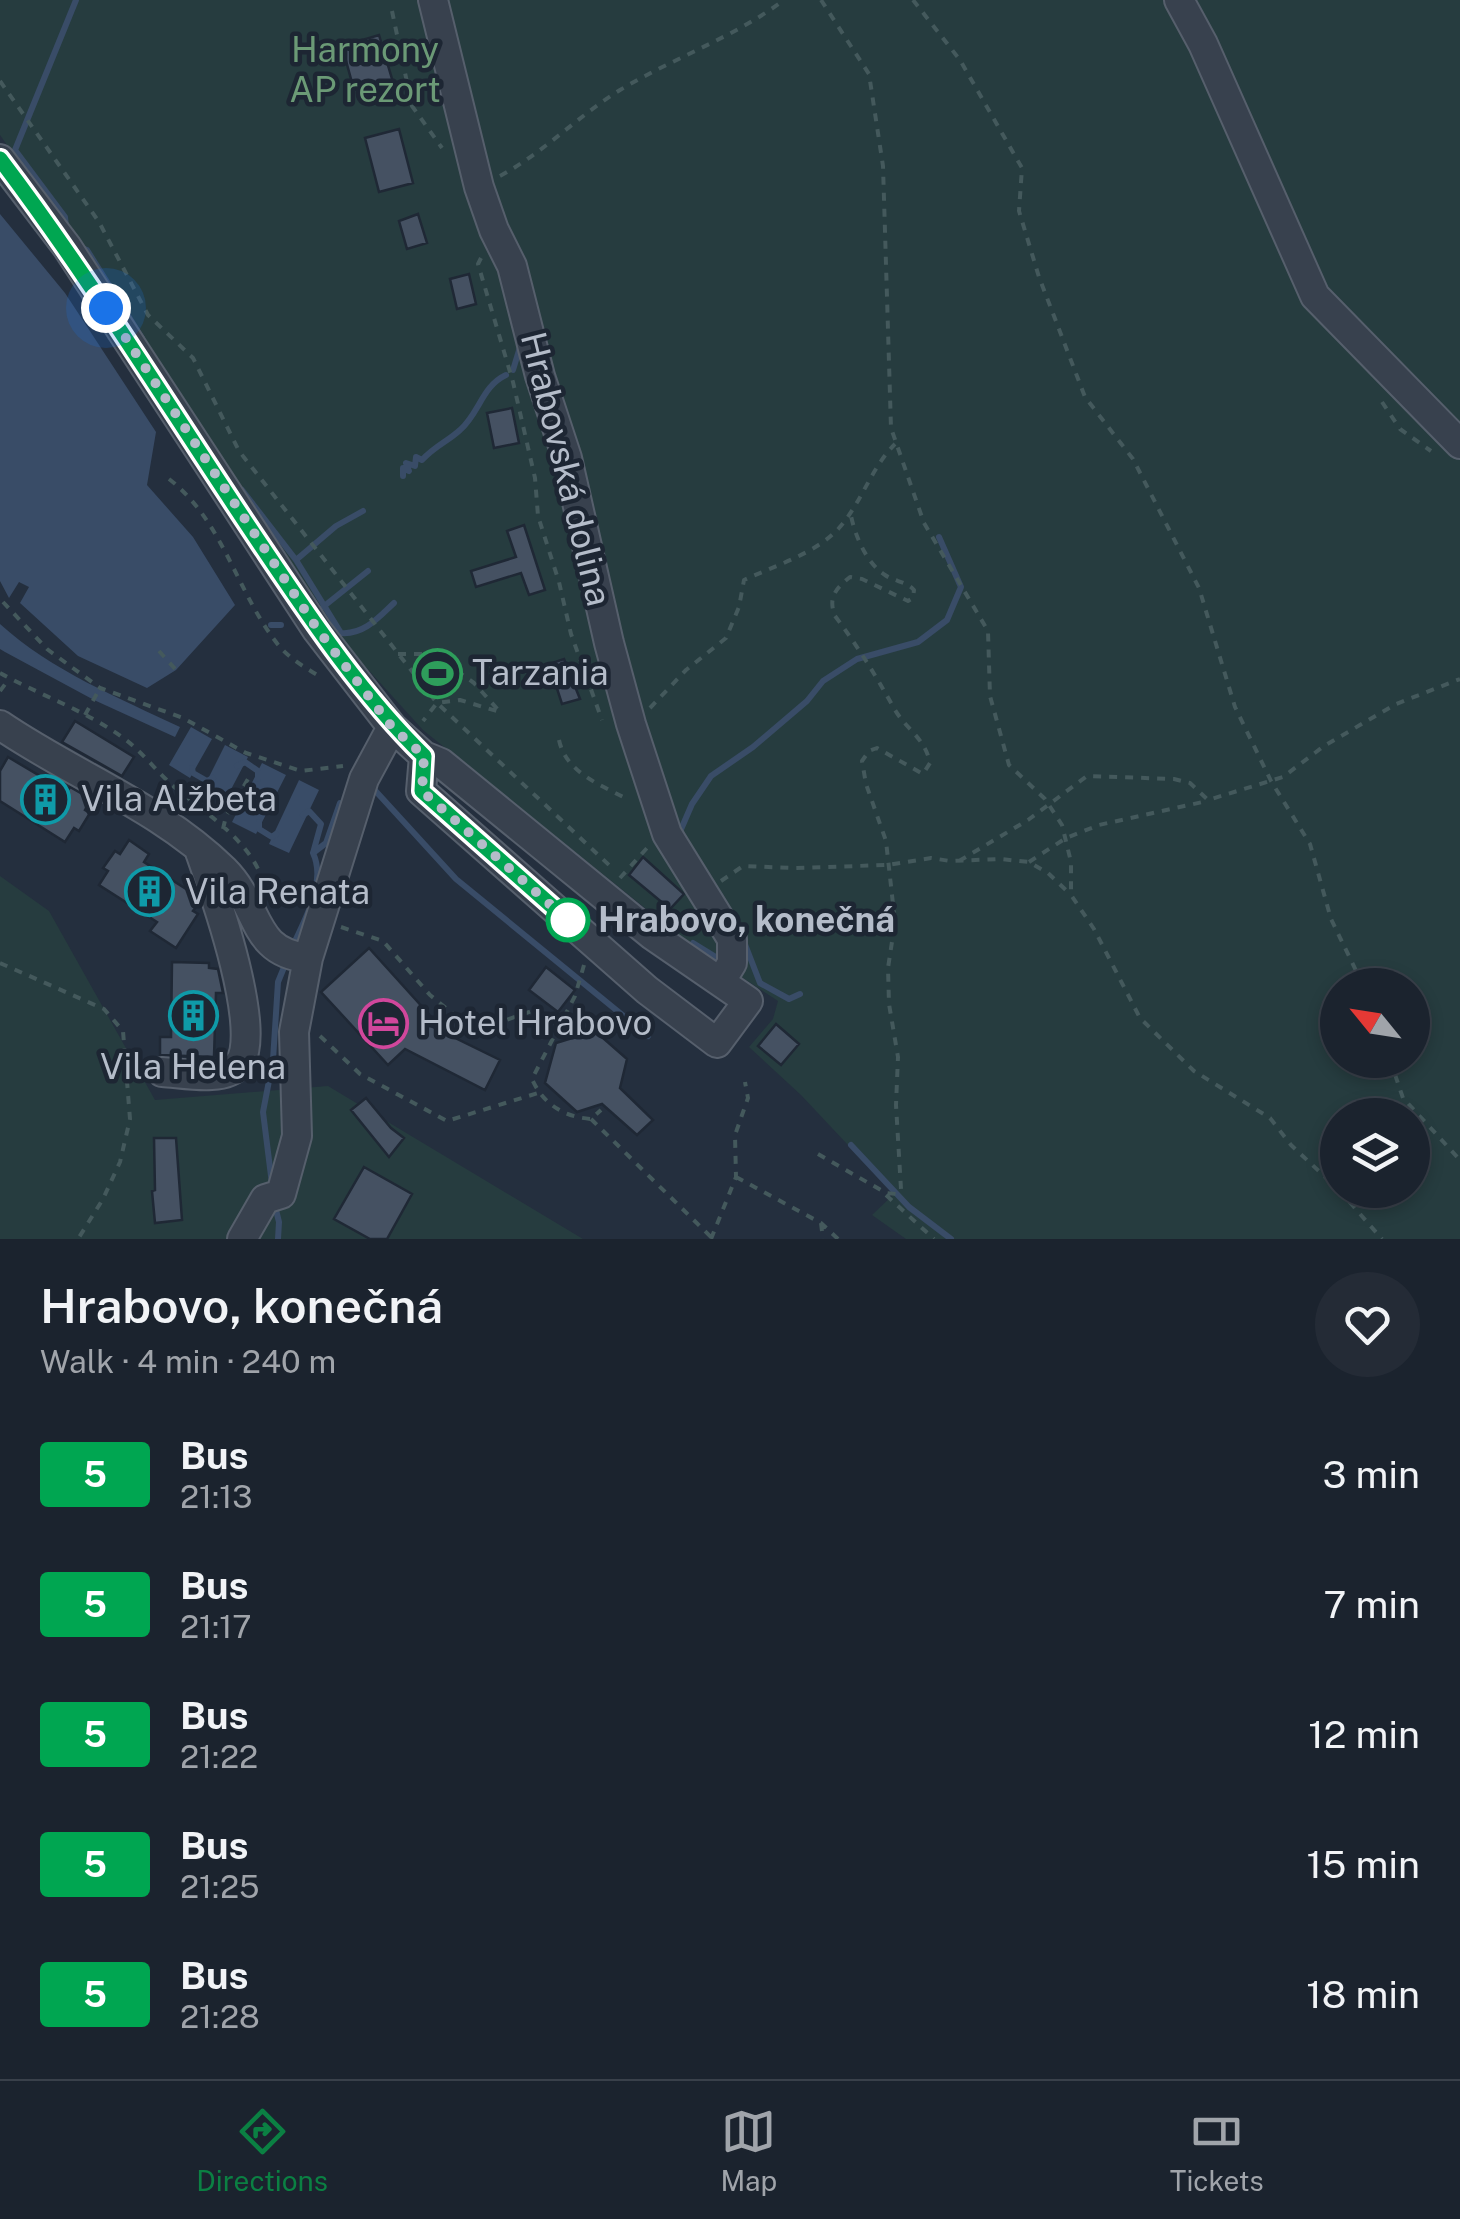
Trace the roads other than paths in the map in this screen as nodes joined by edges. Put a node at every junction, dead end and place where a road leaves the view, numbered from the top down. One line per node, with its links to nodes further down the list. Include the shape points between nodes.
1 (433, 0): 10 (street, Hrabovská dolina, via 480,187 512,266 567,458 631,724 667,834 732,939 732,963)
2 (1179, 0): 4 (street, via 1315,296)
3 (0, 160): 6 (street, via 67,247 297,599)
4 (1460, 444)
5 (0, 725): 8 (street, via 162,820)
6 (392, 727): 7 (street); 9 (street, via 364,782 322,921)
7 (424, 756): 10 (street, via 614,887 652,935); 10 (street, via 422,791 717,1043 748,1001)
8 (200, 851): 9 (street, via 224,870 264,936); 11 (street, via 239,983 246,1051 224,1074)
9 (293, 955): 12 (street, via 296,1136 273,1196)
10 (721, 981)
11 (162, 1072)
12 (242, 1239)

